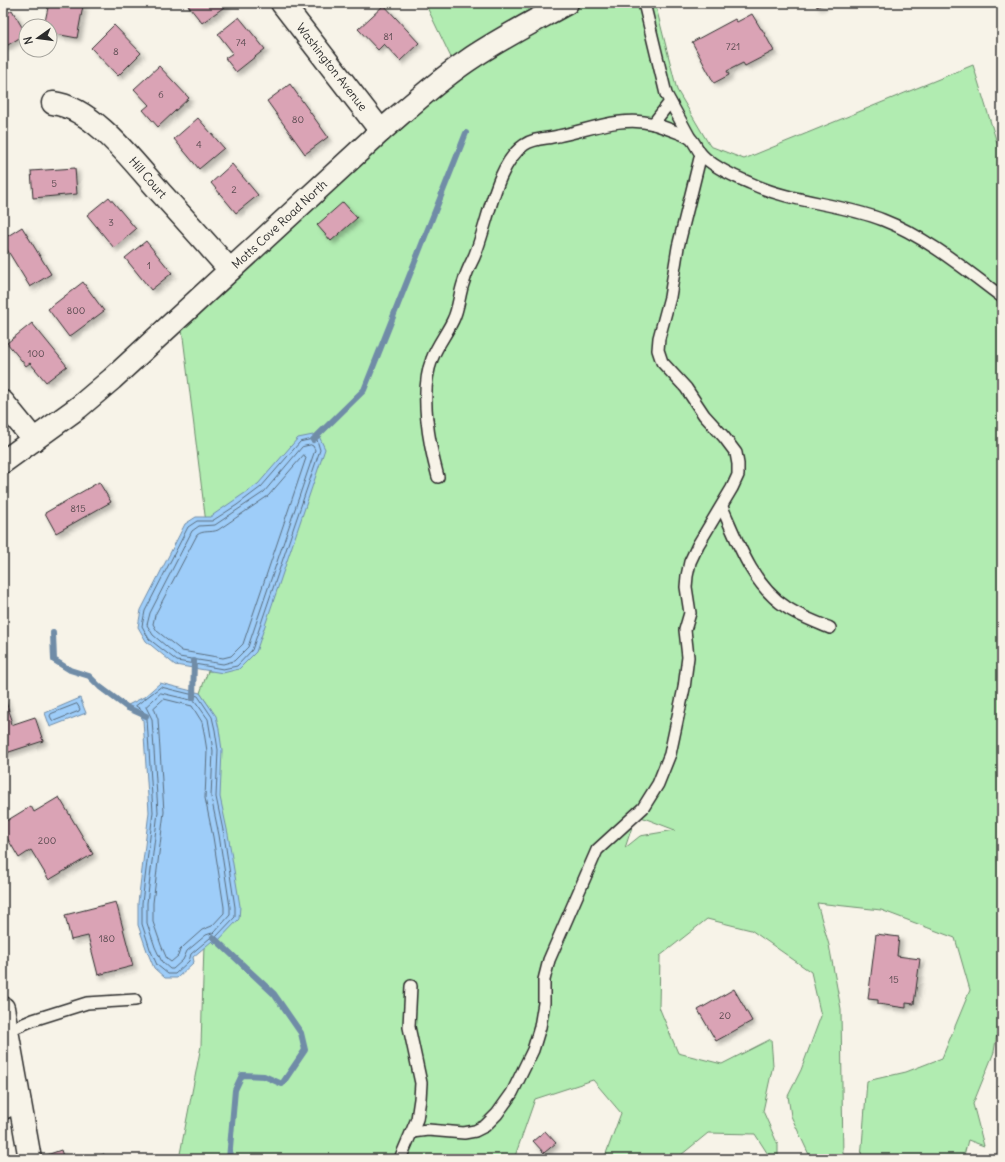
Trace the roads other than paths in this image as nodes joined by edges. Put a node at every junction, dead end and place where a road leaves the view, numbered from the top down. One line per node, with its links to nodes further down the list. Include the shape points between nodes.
1 (282, 3): 7 (street, Washington Avenue)
2 (567, 3): 7 (street, Motts Cove Road North, via 501,39 466,62 422,95)
3 (644, 3): 4 (lane, via 660,73)
4 (670, 102): 6 (lane); 8 (lane)
5 (53, 103): 10 (street, Hill Court, via 63,104 83,115 107,134)
6 (653, 124): 8 (lane); 15 (lane, via 616,122 535,140 515,151 498,183 478,249 463,283 458,307 438,344 427,376 426,407)
7 (381, 131): 10 (street, Motts Cove Road North)
8 (690, 138): 9 (lane)
9 (701, 154): 11 (lane, via 716,166 769,192 862,213 891,224 912,234); 16 (lane, via 678,247 658,350 662,362 686,388 704,415 736,453 738,475)
10 (230, 270): 13 (street, Motts Cove Road North, via 112,379)
11 (1002, 297)
12 (3, 402): 13 (street)
13 (34, 440): 14 (street, Motts Cove Road North)
14 (3, 462)
15 (438, 477)
16 (722, 507): 17 (lane, via 735,539 768,592 785,607); 23 (lane, via 698,545 687,576 690,613 686,630 688,657 670,754 658,784 644,808 597,850 550,960 544,980 540,1027 524,1069 512,1093 485,1126 464,1133 428,1130)
17 (830, 628)
18 (411, 986): 23 (lane, via 408,1027 421,1083 417,1119)
19 (135, 1000): 21 (lane, via 87,1003)
20 (3, 1008): 21 (street)
21 (7, 1031): 22 (street)
22 (11, 1104): 24 (street)
23 (412, 1132): 25 (lane)
24 (30, 1159)
25 (400, 1159)

